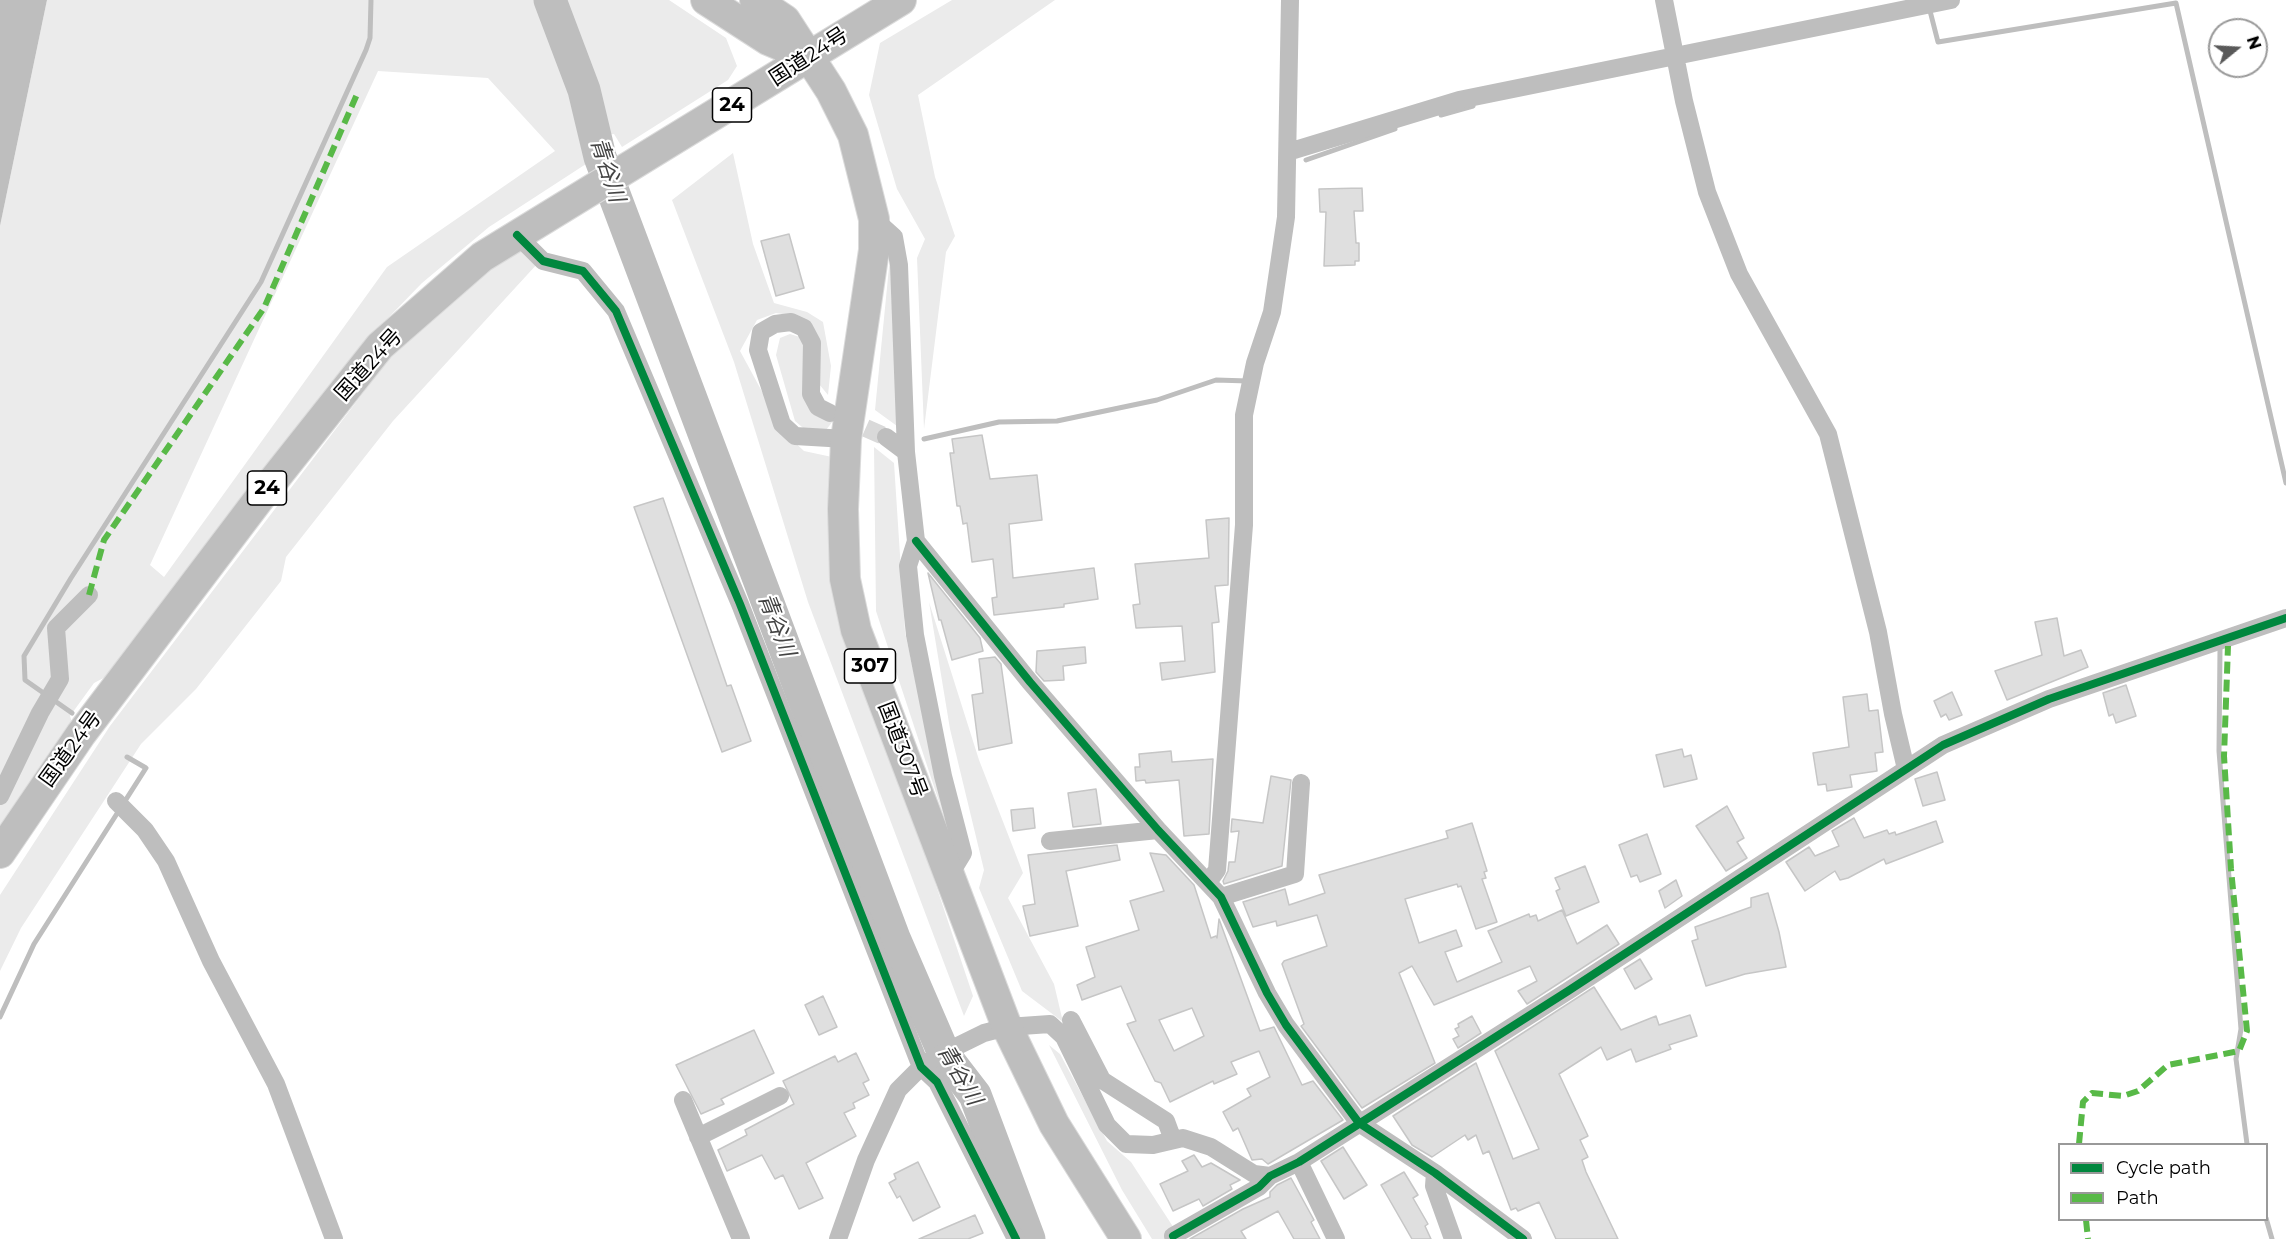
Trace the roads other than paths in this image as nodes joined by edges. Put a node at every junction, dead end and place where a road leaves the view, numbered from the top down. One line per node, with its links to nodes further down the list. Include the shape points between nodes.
1 (706, 0): 7 (highway)
2 (755, 0): 7 (highway)
3 (901, 0): 9 (highway, 国道24号 / 24)
4 (1290, 0): 10 (street)
5 (1664, 0): 8 (street)
6 (1951, 0): 8 (street)
7 (776, 30): 9 (highway)
8 (1674, 55): 10 (street, via 1459,100); 20 (street, via 1707,192 1739,274 1828,434 1878,632)
9 (808, 57): 11 (highway, 国道307号 / 307, via 853,135); 12 (highway, 国道24号 / 24)
10 (1288, 152): 28 (street, via 1281,266 1244,415 1244,525 1217,870)
11 (874, 219): 15 (highway, 国道307号 / 307, via 874,250); 16 (street, via 894,237 899,265)
12 (517, 235): 26 (highway, 国道24号 / 24, via 482,257 380,346 265,490 75,742); 32 (street, via 543,261 583,271 616,311 740,604)
13 (830, 413): 15 (street, via 818,407 811,394 812,343 804,328 791,322 775,324 761,332 758,350 782,424 795,436)
14 (886, 437): 16 (street)
15 (846, 439): 27 (highway, 国道307号 / 307, via 845,579 856,630)
16 (906, 452): 17 (street)
17 (916, 541): 24 (street, via 1030,682); 27 (street, via 908,566 915,635 963,853)
18 (89, 595): 22 (street, via 56,628 60,679)
19 (2286, 618): 20 (street, via 2049,699 1943,746)
20 (1906, 769): 35 (street, via 1693,911)
21 (1301, 783): 29 (street, via 1295,874)
22 (0, 796)
23 (116, 801): 42 (street, via 145,830 166,861 211,961 276,1084)
24 (1158, 830): 25 (street); 28 (street)
25 (1050, 841)
26 (0, 853)
27 (950, 876): 31 (highway, 国道307号 / 307)
28 (1209, 881): 29 (street)
29 (1221, 897): 35 (street, via 1267,993)
30 (1071, 1020): 37 (street, via 1102,1080 1166,1121)
31 (995, 1030): 32 (street, via 936,1056); 37 (street, via 1050,1024 1064,1037 1107,1125 1126,1144 1154,1145); 46 (highway, 国道307号 / 307)
32 (921, 1067): 44 (street, via 898,1090 866,1160); 45 (street, via 937,1082)
33 (780, 1095): 36 (street)
34 (683, 1100): 36 (street)
35 (1359, 1123): 38 (street); 39 (street)
36 (698, 1137): 43 (street)
37 (1173, 1140): 40 (street, via 1183,1138 1211,1147 1254,1174)
38 (1299, 1162): 40 (street); 47 (street)
39 (1435, 1173): 48 (street, via 1434,1186); 49 (street)
40 (1270, 1176): 41 (street, via 1259,1187)
41 (1173, 1236)
42 (334, 1239)
43 (741, 1239)
44 (838, 1239)
45 (1016, 1239)
46 (1126, 1239)
47 (1336, 1239)
48 (1453, 1239)
49 (1523, 1239)

